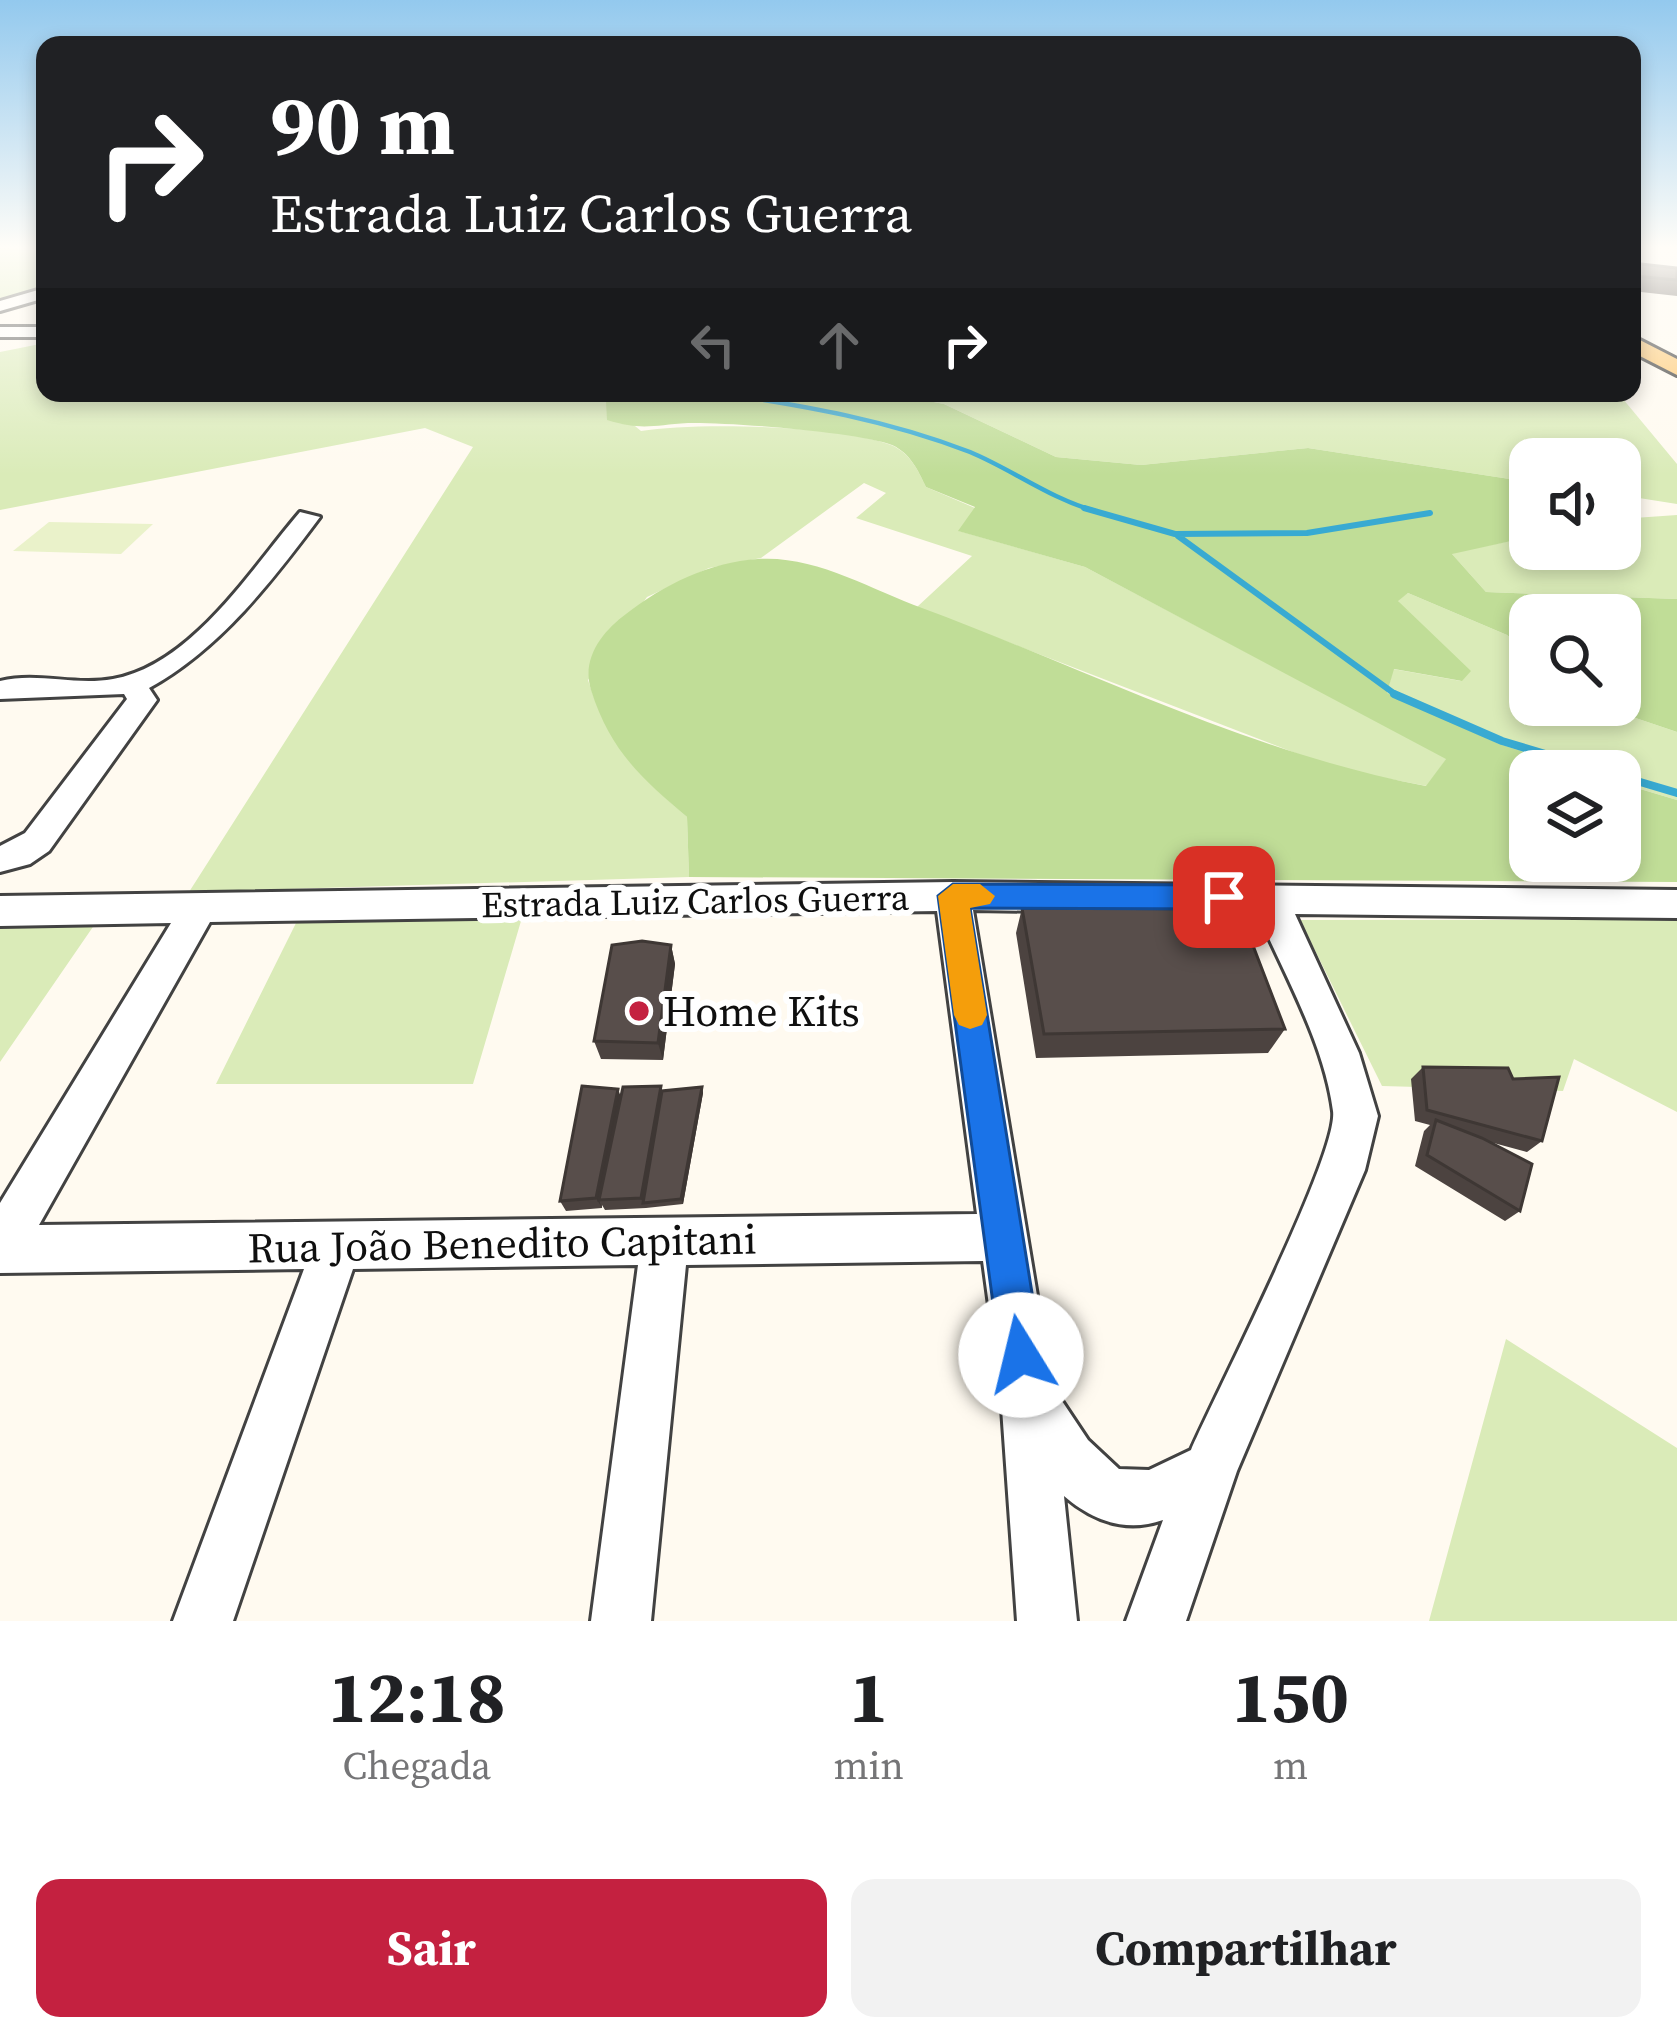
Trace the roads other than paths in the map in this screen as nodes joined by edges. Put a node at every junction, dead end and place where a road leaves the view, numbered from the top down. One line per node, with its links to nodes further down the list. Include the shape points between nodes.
1 (0, 332): 2 (street)
2 (36, 333)
3 (1641, 348): 5 (main road)
4 (1641, 366): 6 (main road)
5 (1677, 368)
6 (1677, 386)
7 (308, 517): 8 (street, via 182,655)
8 (132, 683): 9 (street); 10 (street, via 142,700 37,842)
9 (0, 690)
10 (0, 859)
11 (953, 896): 12 (street, Estrada Luiz Carlos Guerra); 14 (street, Estrada Luiz Carlos Guerra); 16 (street)
12 (1269, 897): 13 (street, Estrada Luiz Carlos Guerra); 21 (street, via 1338,1053 1356,1116 1342,1170)
13 (1677, 904)
14 (198, 910): 15 (street, Estrada Luiz Carlos Guerra); 19 (street)
15 (0, 911)
16 (1003, 1237): 17 (street, Rua João Benedito Capitani); 20 (street)
17 (665, 1241): 18 (street, Rua João Benedito Capitani); 23 (street)
18 (337, 1245): 19 (street, Rua João Benedito Capitani); 22 (street)
19 (0, 1248)
20 (1027, 1394): 21 (street, via 1091,1487 1135,1502 1168,1496); 24 (street)
21 (1210, 1469): 25 (street)
22 (203, 1621)
23 (621, 1621)
24 (1047, 1621)
25 (1156, 1621)

